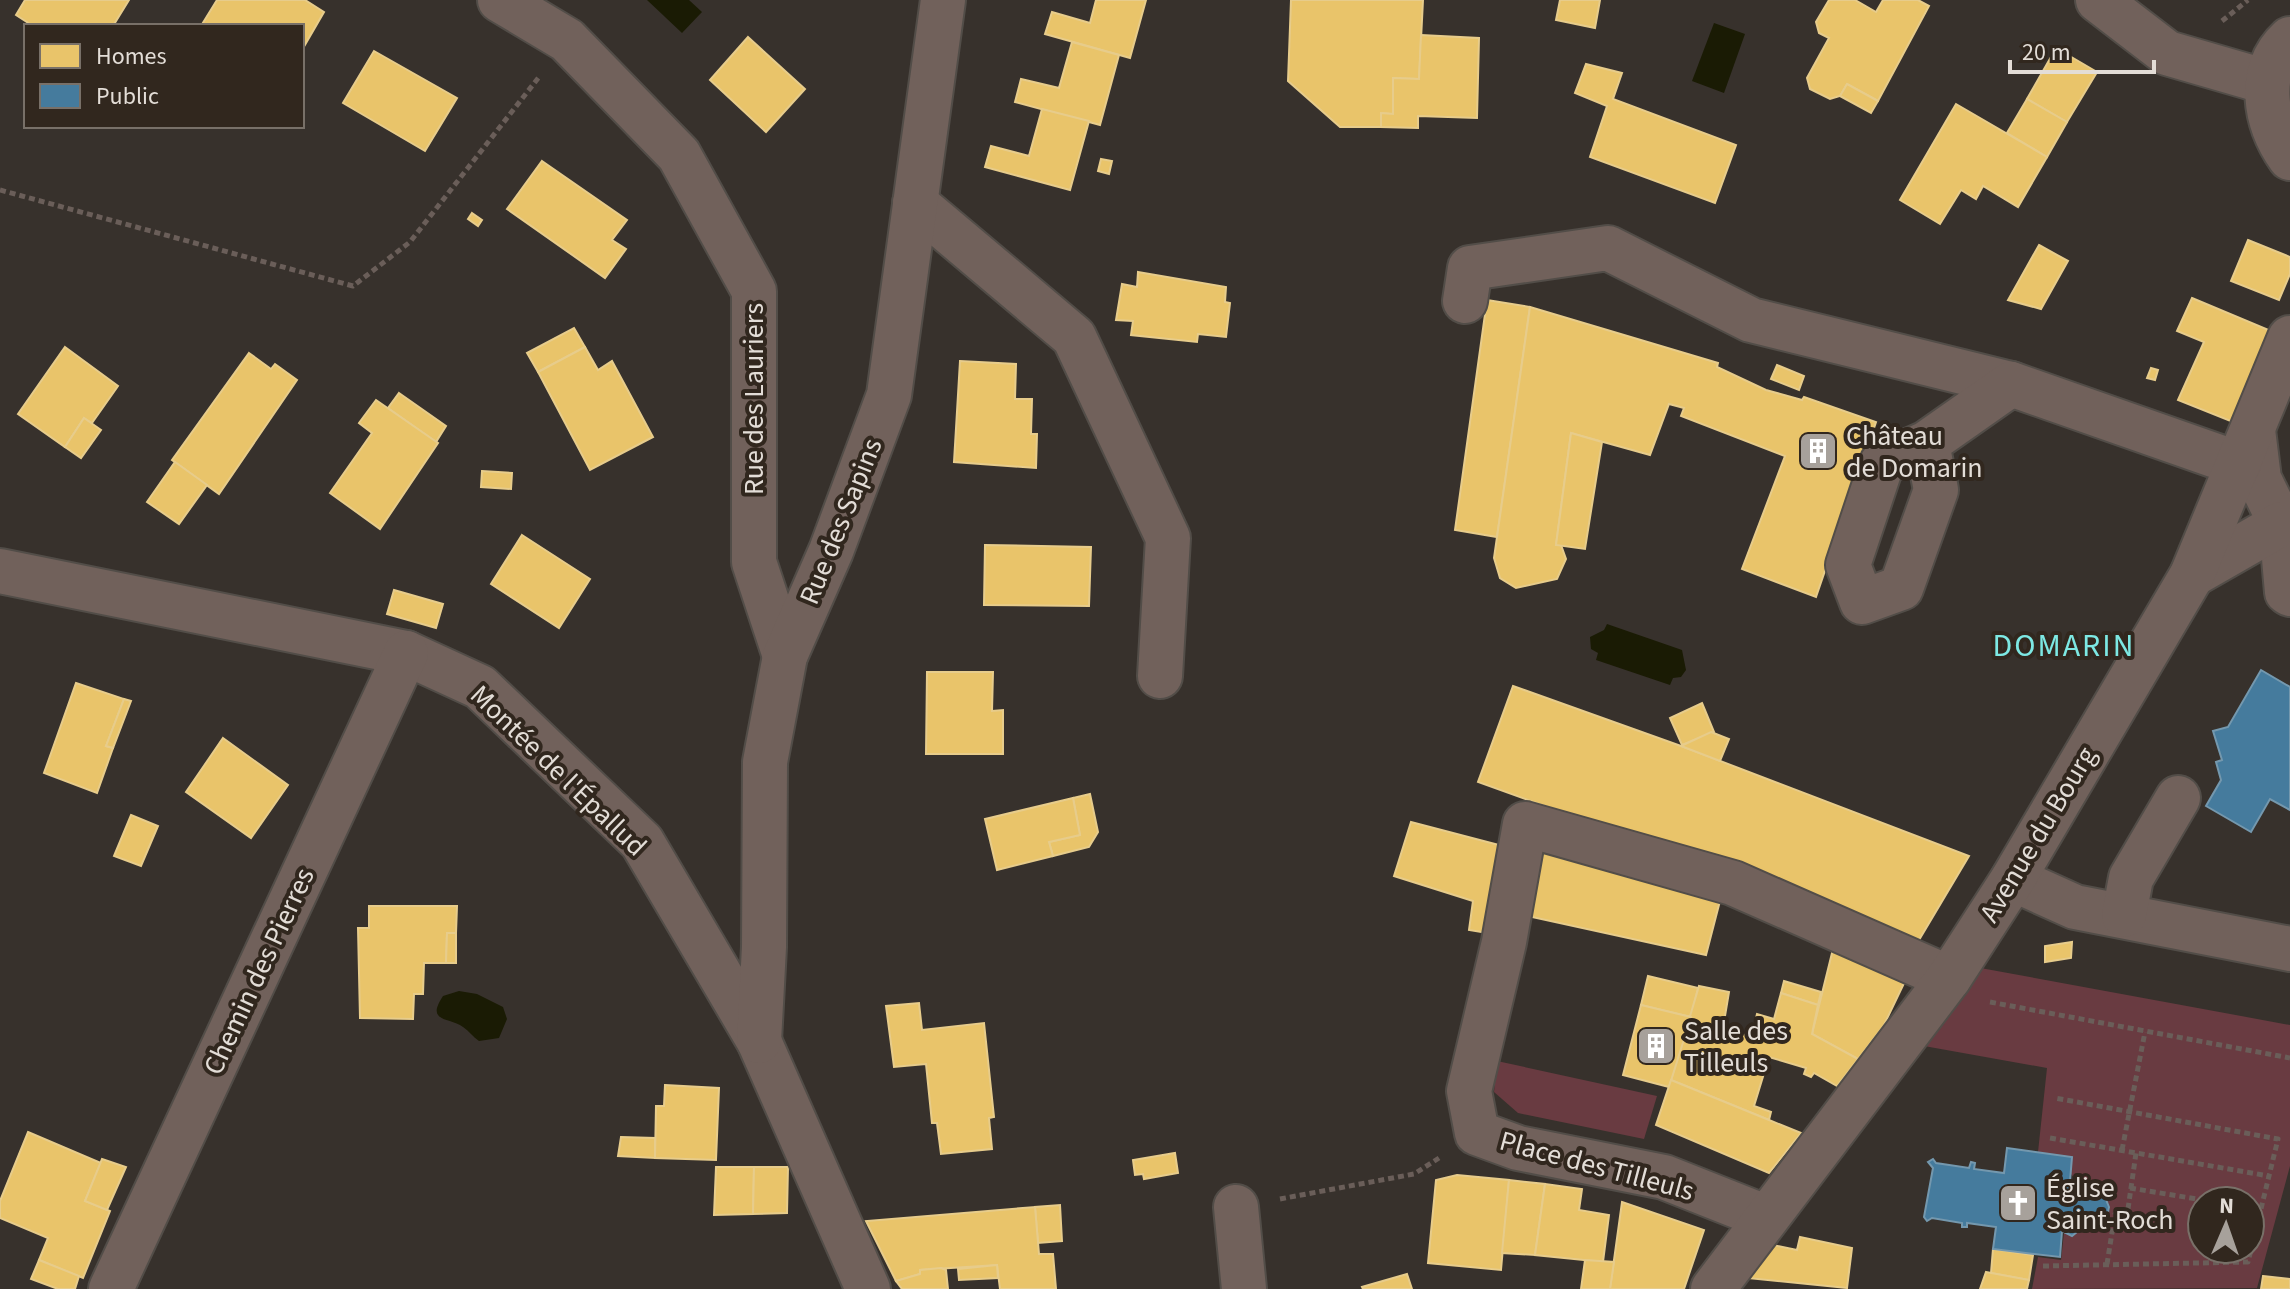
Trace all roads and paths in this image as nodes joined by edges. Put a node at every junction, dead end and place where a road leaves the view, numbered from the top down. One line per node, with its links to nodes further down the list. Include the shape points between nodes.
1 (500, 0): 5 (street, Rue des Lauriers)
2 (943, 0): 9 (street, Rue des Sapins)
3 (2098, 0): 6 (street, via 2167,53)
4 (2290, 39): 6 (street, via 2281,47)
5 (567, 40): 8 (path, via 410,242 353,286); 20 (street, Rue des Lauriers, via 679,155 754,291 754,562)
6 (2267, 82): 7 (street, via 2269,122)
7 (2290, 158)
8 (0, 190)
9 (915, 203): 20 (street, Rue des Sapins, via 889,395); 21 (street, via 1074,337 1168,538)
10 (1465, 301): 12 (street, via 1470,268 1608,248 1751,320)
11 (2290, 338): 14 (street, Avenue du Bourg)
12 (2011, 384): 13 (street); 14 (street)
13 (1927, 443)
14 (2246, 447): 15 (street); 17 (street, Avenue du Bourg)
15 (2286, 524): 17 (street); 18 (street)
16 (0, 571): 19 (street, Montée de l'Épallud)
17 (2192, 575): 23 (street, Avenue du Bourg)
18 (2290, 594)
19 (406, 653): 28 (street, Montée de l'Épallud, via 480,687 642,842); 45 (street, Chemin des Pierres)
20 (785, 656): 28 (street, Rue des Sapins, via 765,762)
21 (1160, 676)
22 (2178, 798): 24 (street, via 2131,878)
23 (2013, 879): 24 (street, via 2075,907); 26 (street, Avenue du Bourg)
24 (2124, 915): 25 (street)
25 (2290, 949)
26 (1961, 988): 27 (path); 32 (street, Place des Tilleuls, via 1733,883 1525,824 1469,1091); 41 (street, Avenue du Bourg)
27 (2145, 1032): 29 (path); 31 (path)
28 (759, 1041): 46 (street, Montée de l'Épallud)
29 (2290, 1058)
30 (2055, 1098): 31 (path)
31 (2130, 1112): 34 (path); 36 (path, via 2278,1139)
32 (1477, 1133): 40 (path, via 1414,1174); 41 (street, Place des Tilleuls, via 1518,1148 1664,1177)
33 (2050, 1138): 34 (path)
34 (2122, 1150): 35 (path)
35 (2136, 1153): 36 (path); 38 (path)
36 (2269, 1176): 37 (path)
37 (2266, 1187)
38 (2130, 1188): 39 (path); 43 (path, via 2127,1216 2115,1214)
39 (2186, 1197)
40 (1236, 1207): 47 (street)
41 (1765, 1217): 48 (street, Avenue du Bourg)
42 (2186, 1263): 43 (path)
43 (2107, 1265): 44 (path)
44 (2043, 1266)
45 (111, 1289)
46 (868, 1289)
47 (1244, 1289)
48 (1713, 1289)

